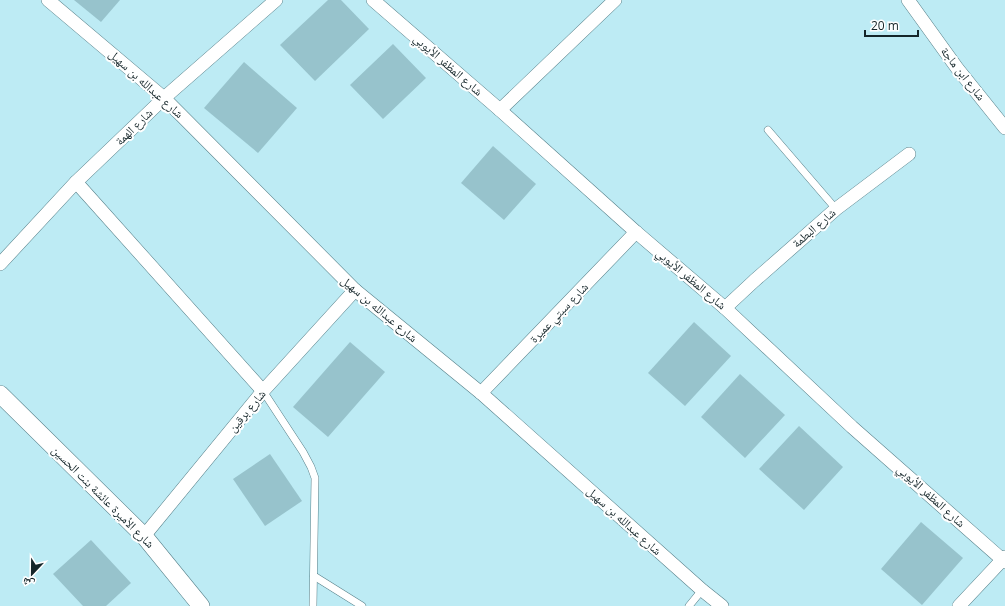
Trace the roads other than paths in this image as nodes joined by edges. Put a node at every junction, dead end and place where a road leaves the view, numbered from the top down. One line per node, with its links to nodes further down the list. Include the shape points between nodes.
1 (48, 0): 6 (street, شارع عبدالله بن سهيل)
2 (276, 0): 6 (street, شارع الهمة)
3 (373, 0): 7 (street, شارع المظفر الأيوبي)
4 (615, 0): 7 (street)
5 (908, 0): 8 (street, شارع ابن ماجة, via 957,68)
6 (164, 98): 11 (street, شارع الهمة); 15 (street, شارع عبدالله بن سهيل)
7 (500, 110): 13 (street, شارع المظفر الأيوبي)
8 (1005, 128)
9 (768, 130): 12 (lane)
10 (909, 154): 12 (street, شارع البطمة)
11 (76, 182): 14 (street, شارع الهمة); 17 (street)
12 (836, 209): 16 (street, شارع البطمة)
13 (636, 232): 16 (street, شارع المظفر الأيوبي); 18 (street, شارع سبتي عميرة)
14 (0, 264)
15 (355, 290): 17 (street, شارع برقين); 18 (street, شارع عبدالله بن سهيل)
16 (725, 308): 21 (street, شارع المظفر الأيوبي, via 852,427)
17 (263, 391): 20 (street, شارع برقين); 22 (lane, via 303,452 315,478)
18 (481, 393): 23 (street, شارع عبدالله بن سهيل)
19 (0, 394): 20 (street, شارع الأميرة عائشة بنت الحسين)
20 (144, 536): 24 (street, شارع الأميرة عائشة بنت الحسين)
21 (1004, 560): 29 (street)
22 (314, 576): 25 (lane); 26 (lane)
23 (702, 590): 27 (lane); 28 (street, شارع عبدالله بن سهيل)
24 (201, 606)
25 (313, 606)
26 (362, 606)
27 (689, 606)
28 (722, 606)
29 (959, 606)

